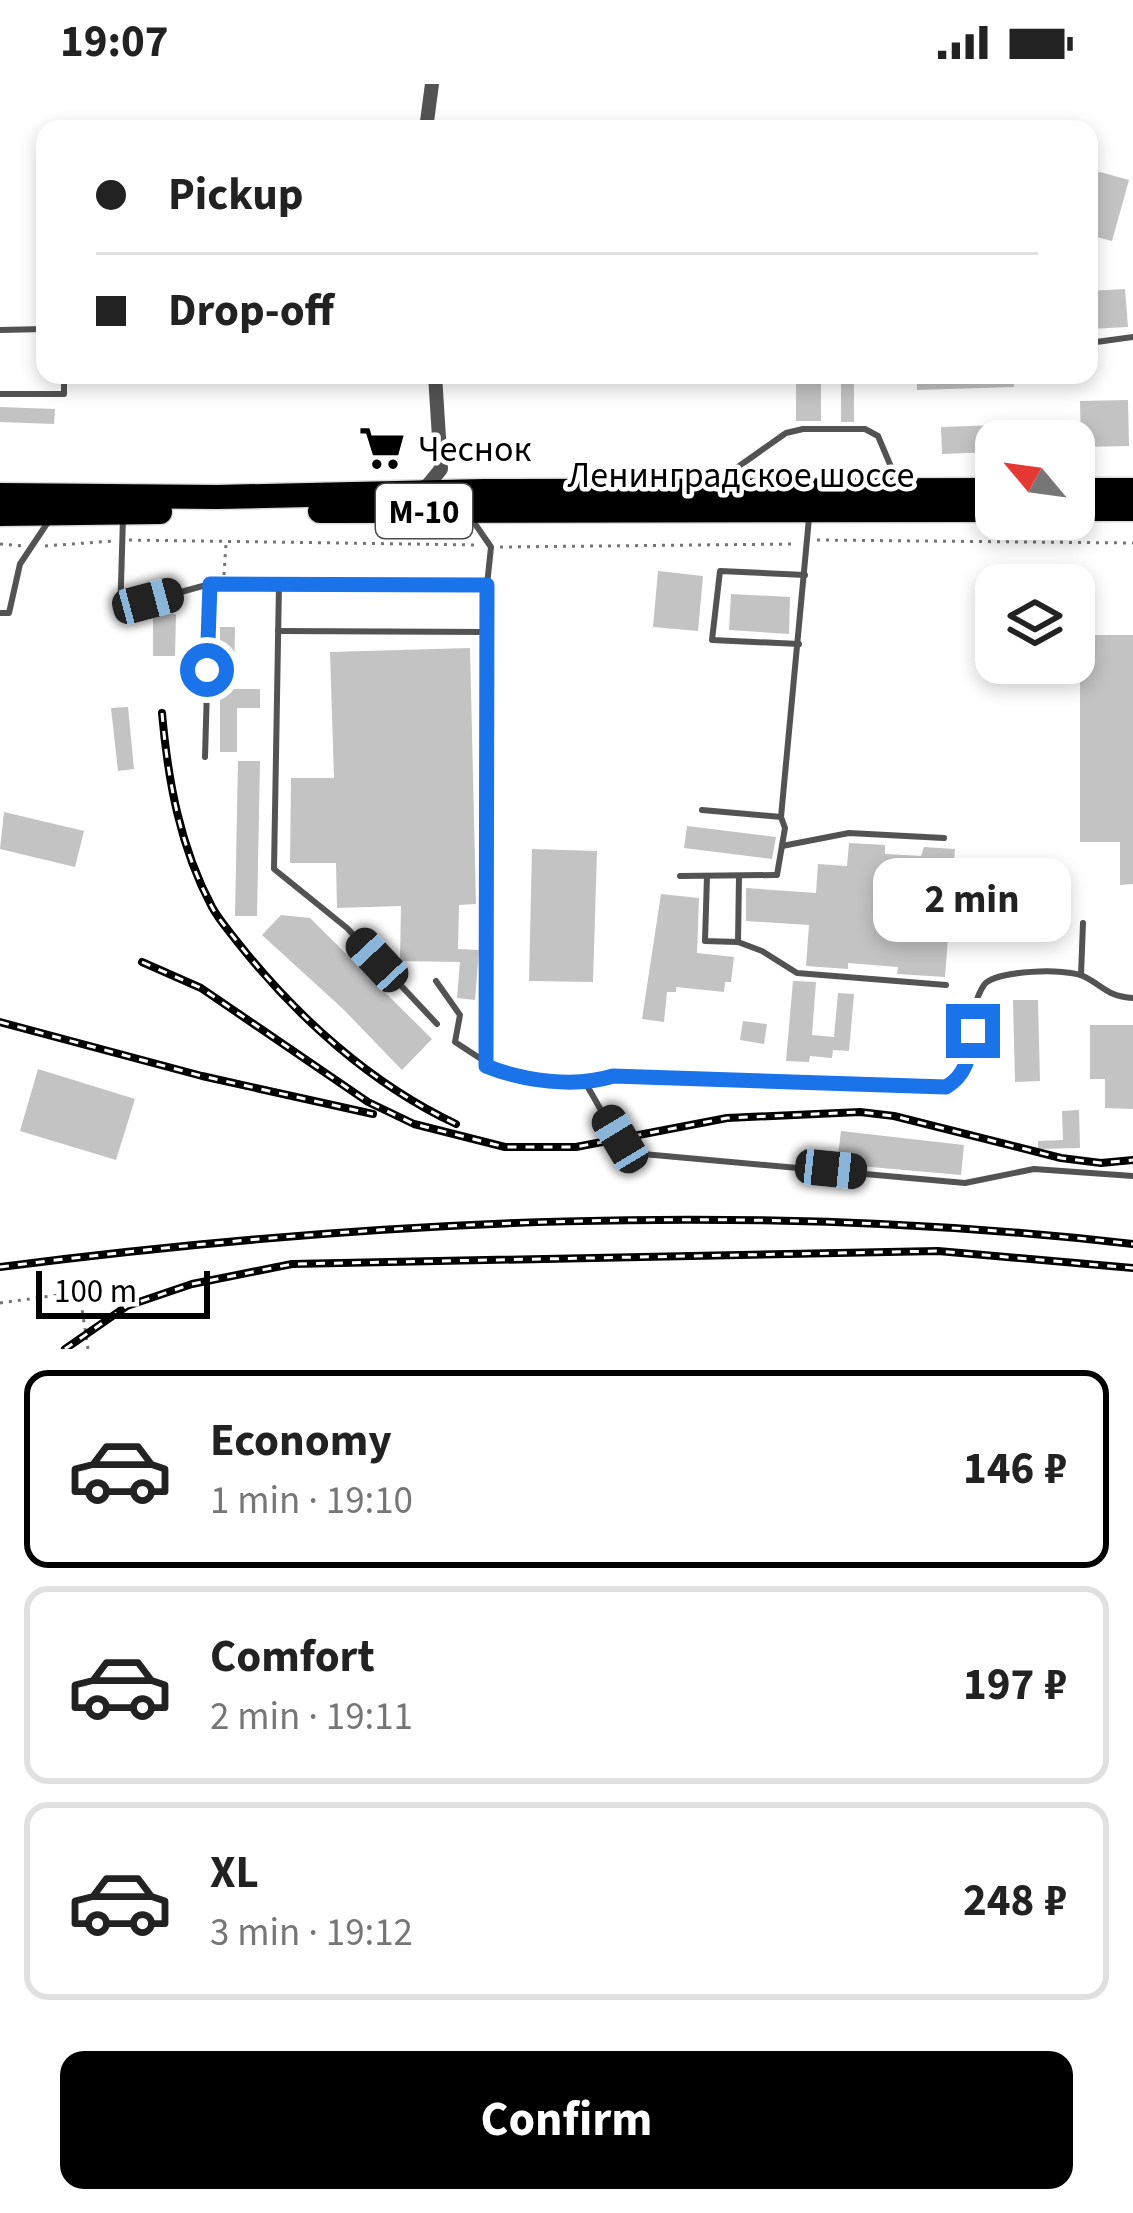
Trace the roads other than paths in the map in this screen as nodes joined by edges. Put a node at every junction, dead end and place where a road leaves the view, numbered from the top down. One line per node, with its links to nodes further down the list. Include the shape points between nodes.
1 (431, 84): 2 (street)
2 (427, 120)
3 (36, 329): 4 (lane)
4 (0, 330)
5 (1133, 337): 6 (lane)
6 (1098, 342)
7 (64, 384): 9 (lane, via 64,394)
8 (436, 384): 10 (street)
9 (0, 394)
10 (441, 469): 14 (street); 17 (street)
11 (975, 490): 15 (highway, Ленинградское шоссе / М-10)
12 (1095, 490): 13 (highway)
13 (1133, 490)
14 (484, 491): 16 (highway, Ленинградское шоссе / М-10); 17 (highway, Ленинградское шоссе / М-10)
15 (909, 491): 16 (lane, via 878,436 865,428 786,433); 19 (highway, Ленинградское шоссе / М-10)
16 (695, 492): 19 (highway, Ленинградское шоссе / М-10)
17 (412, 493): 18 (highway, Ленинградское шоссе / М-10)
18 (0, 495)
19 (810, 500): 20 (highway, Ленинградское шоссе / М-10); 23 (highway, Ленинградское шоссе / М-10); 27 (lane)
20 (975, 509)
21 (1095, 509): 22 (highway)
22 (1133, 509)
23 (463, 511): 26 (highway, Ленинградское шоссе / М-10); 30 (lane, via 490,547)
24 (0, 514): 25 (highway, М-10)
25 (54, 514): 26 (highway, Ленинградское шоссе / М-10); 32 (lane, via 28,547 9,614)
26 (122, 514): 33 (lane)
27 (805, 575): 36 (lane); 36 (lane, via 720,571 712,640)
28 (210, 584): 29 (lane); 31 (lane); 37 (lane)
29 (279, 584): 30 (lane); 34 (lane)
30 (487, 585): 35 (lane)
31 (148, 601)
32 (0, 613)
33 (120, 616)
34 (278, 631): 35 (lane); 51 (lane, via 274,868 347,928)
35 (487, 632): 52 (lane)
36 (799, 644): 39 (lane)
37 (205, 757)
38 (702, 810): 39 (lane)
39 (781, 817): 41 (lane)
40 (944, 838): 41 (lane, via 849,832)
41 (782, 846): 42 (lane, via 777,875)
42 (740, 875): 44 (lane); 46 (lane)
43 (680, 876): 44 (lane)
44 (707, 876): 46 (lane, via 705,940)
45 (1083, 923): 47 (lane)
46 (738, 942): 49 (lane, via 797,973)
47 (1081, 975): 50 (lane); 53 (lane, via 1001,973 987,981 967,1066 946,1087 613,1076)
48 (436, 981): 52 (lane, via 460,1015 455,1042)
49 (946, 986)
50 (1133, 998)
51 (437, 1024)
52 (486, 1066): 53 (lane)
53 (587, 1084): 54 (lane, via 620,1139 643,1154 965,1184 1034,1168)
54 (1133, 1176)

